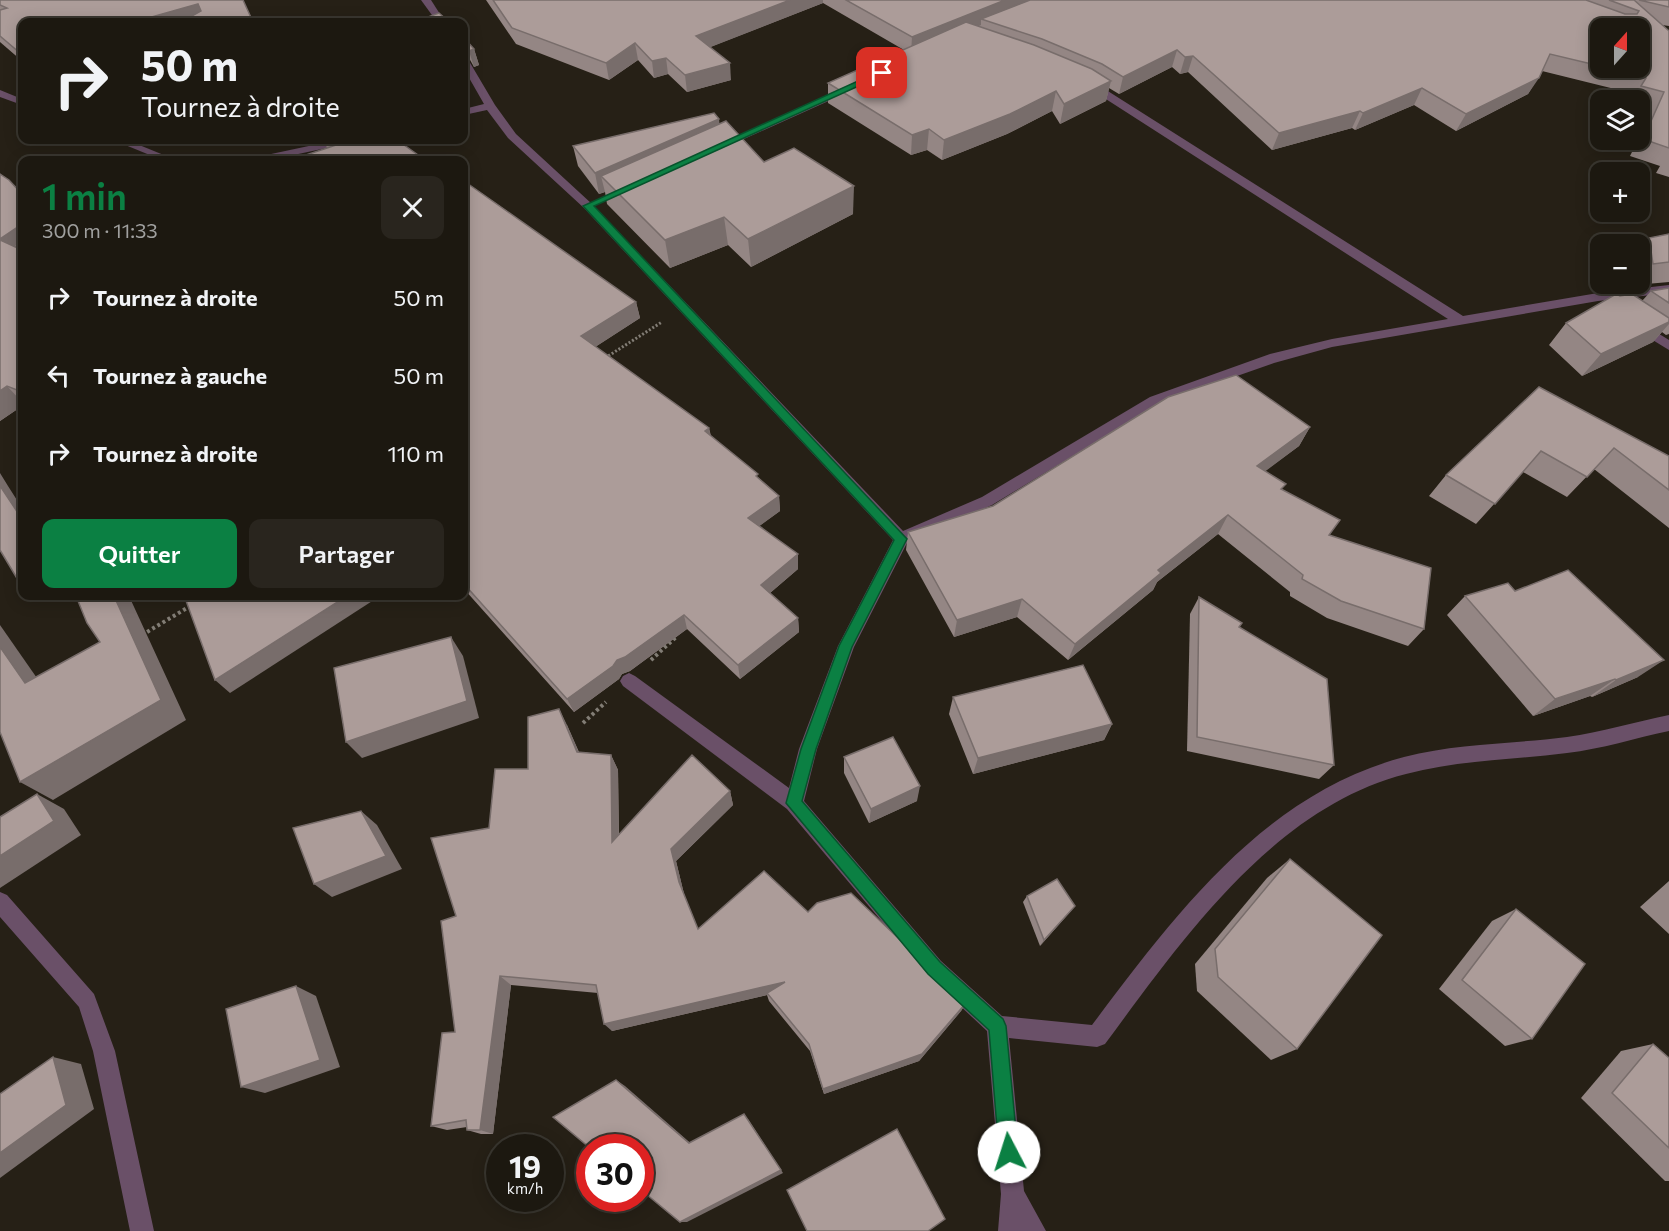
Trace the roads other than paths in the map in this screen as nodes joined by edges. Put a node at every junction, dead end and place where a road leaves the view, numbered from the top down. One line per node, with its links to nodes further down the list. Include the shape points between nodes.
1 (431, 2): 2 (street)
2 (439, 18)
3 (468, 67): 8 (street)
4 (1074, 77): 17 (street, via 1144,117)
5 (856, 85): 12 (street)
6 (0, 93): 7 (street)
7 (18, 100)
8 (490, 106): 9 (street); 19 (street, via 512,136 593,203)
9 (468, 111)
10 (129, 144): 13 (street)
11 (331, 144): 14 (street)
12 (706, 152)
13 (160, 156)
14 (276, 156)
15 (1669, 289): 16 (street)
16 (1598, 297): 17 (street); 18 (street)
17 (1461, 321): 19 (street, via 1322,346 1270,359 1175,392 1155,400 987,501)
18 (1669, 346)
19 (901, 539): 22 (street, via 846,646 808,749)
20 (629, 681): 22 (street)
21 (1669, 723): 24 (street, via 1569,745 1458,755 1383,772 1312,805 1236,866 1150,966 1097,1036)
22 (794, 803): 24 (street, via 934,968)
23 (0, 902): 26 (street, via 87,1001 104,1051)
24 (997, 1026): 25 (street)
25 (1013, 1194): 27 (street); 28 (street)
26 (142, 1231)
27 (1010, 1231)
28 (1034, 1231)

